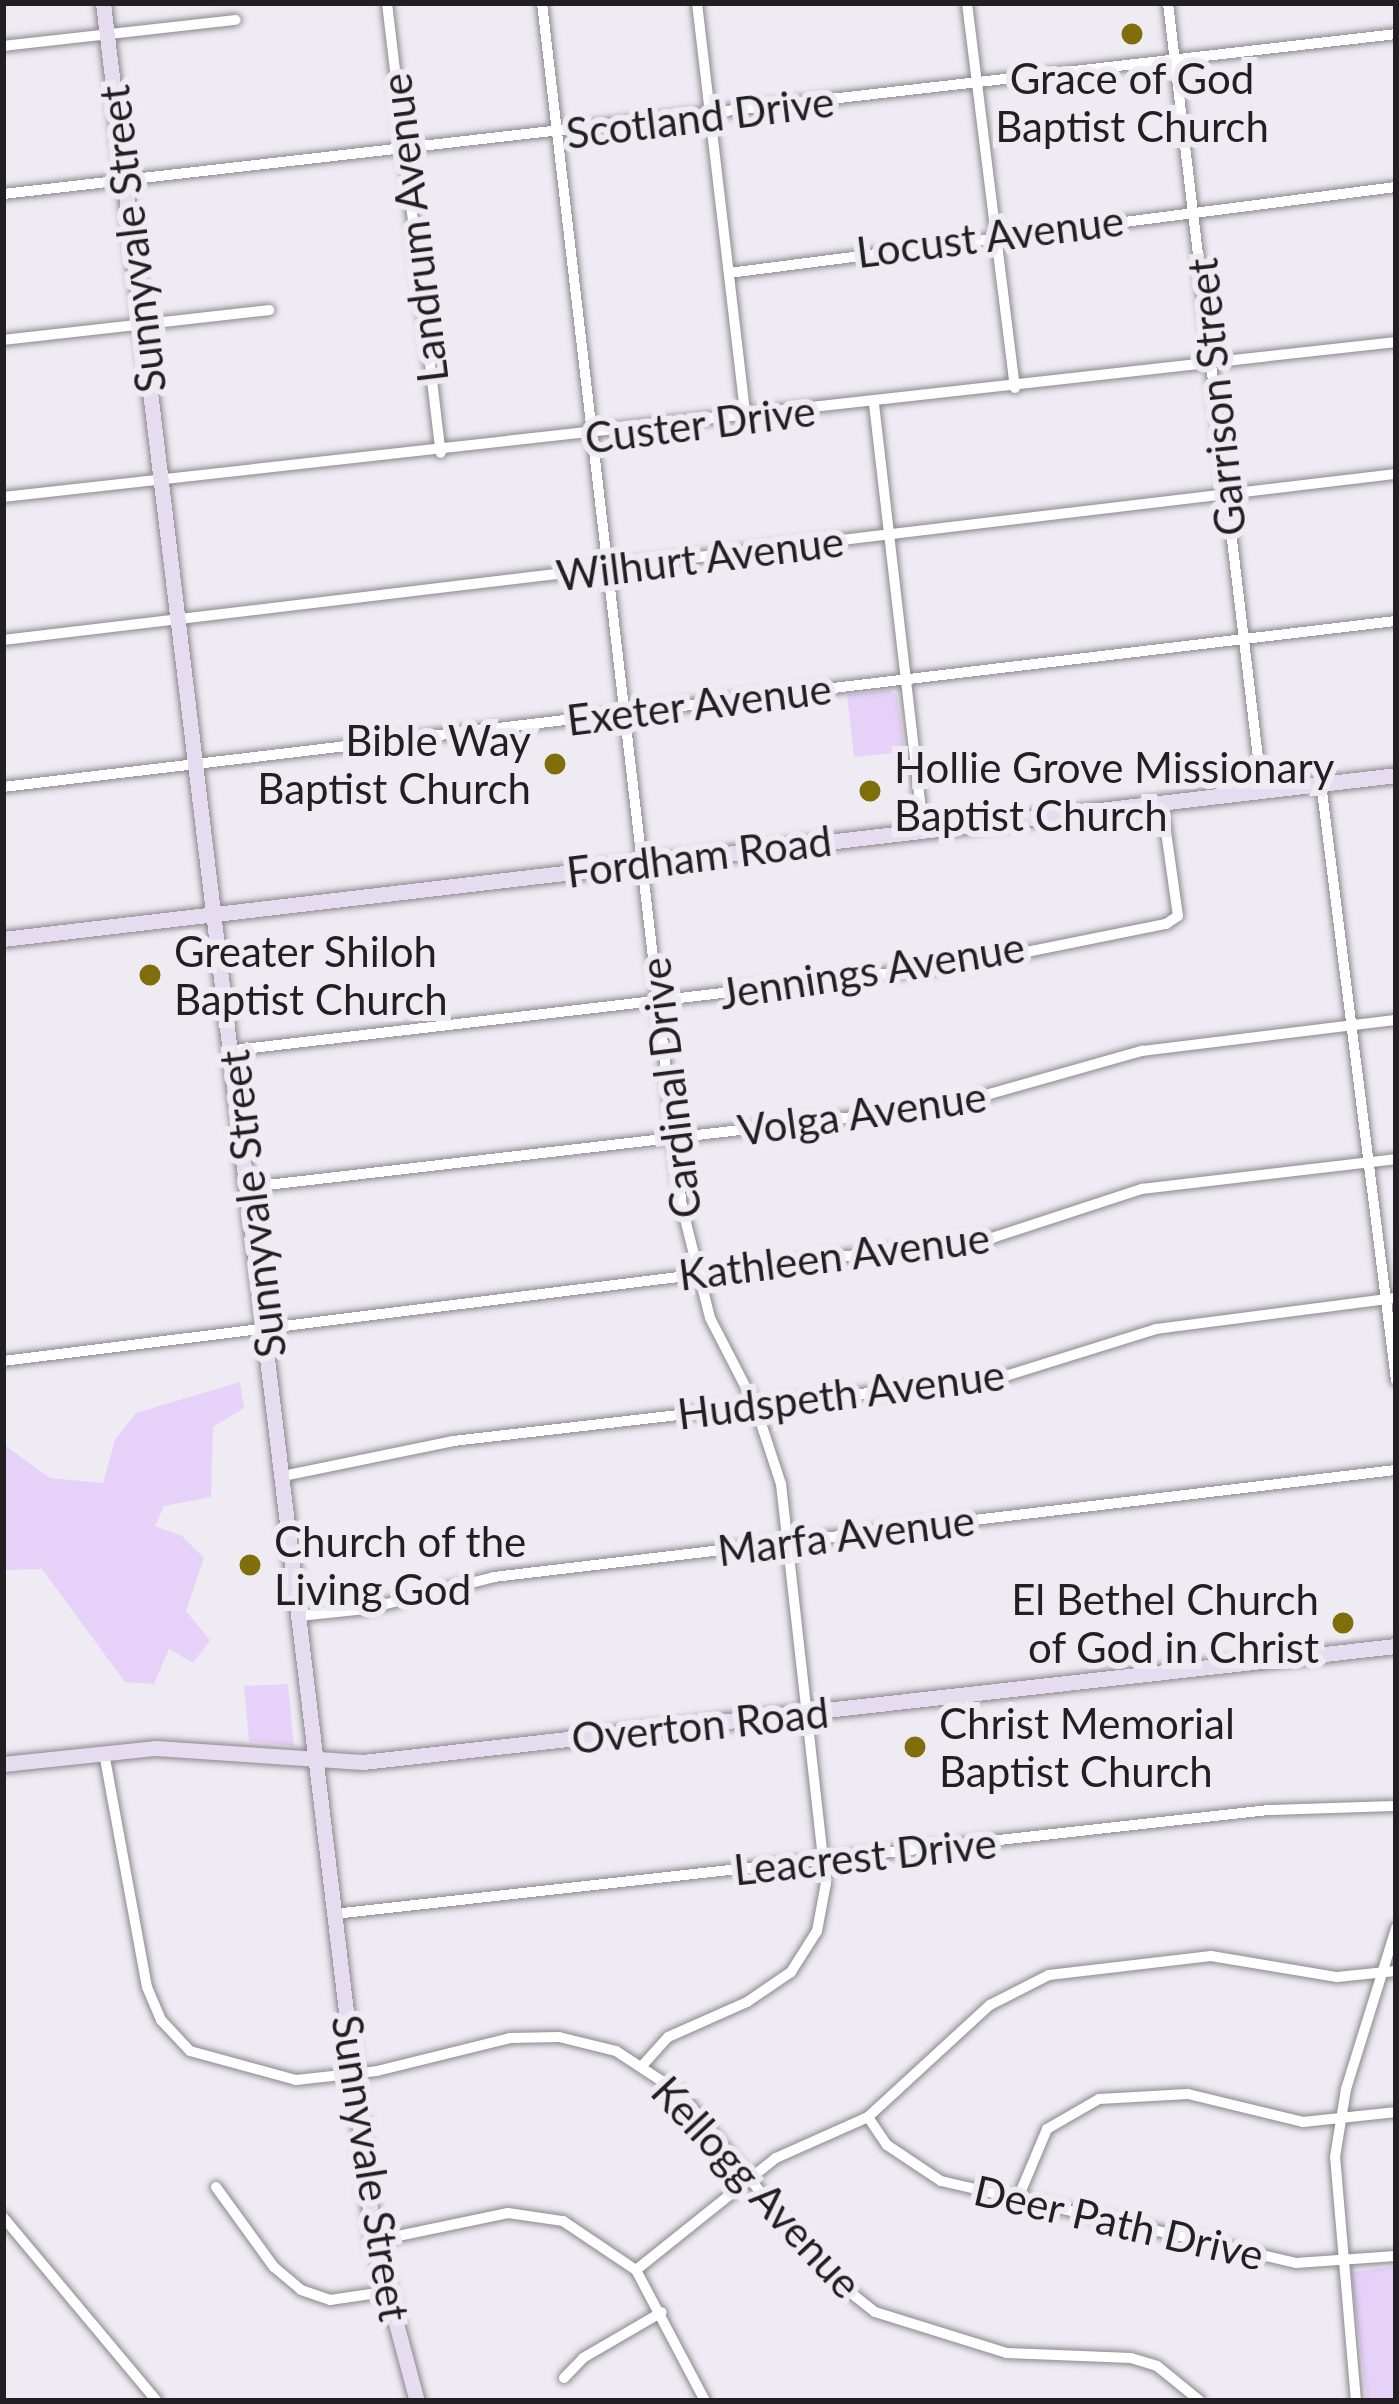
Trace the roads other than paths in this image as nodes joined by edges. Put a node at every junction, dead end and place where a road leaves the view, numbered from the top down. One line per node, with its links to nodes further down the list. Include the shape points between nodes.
1 (103, 3): 8 (street, Sunnyvale Street)
2 (387, 3): 15 (street, Landrum Avenue)
3 (542, 3): 14 (street, Cardinal Drive)
4 (697, 3): 13 (street)
5 (967, 3): 12 (street)
6 (1168, 3): 11 (street, Garrison Street)
7 (236, 20): 8 (street)
8 (108, 34): 10 (street); 16 (street, Sunnyvale Street)
9 (1396, 34): 11 (street, Scotland Drive)
10 (3, 46)
11 (1175, 60): 12 (street, Scotland Drive); 19 (street, Garrison Street)
12 (976, 84): 13 (street, Scotland Drive); 20 (street)
13 (709, 116): 14 (street, Scotland Drive); 21 (street)
14 (558, 134): 15 (street, Scotland Drive); 30 (street, Cardinal Drive)
15 (404, 150): 16 (street, Scotland Drive); 31 (street, Landrum Avenue)
16 (125, 180): 18 (street, Scotland Drive); 23 (street, Sunnyvale Street)
17 (1396, 187): 19 (street, Locust Avenue)
18 (3, 194)
19 (1196, 213): 20 (street, Locust Avenue); 26 (street, Garrison Street)
20 (995, 233): 21 (street, Locust Avenue); 27 (street)
21 (729, 273): 29 (street)
22 (269, 310): 23 (street)
23 (142, 323): 24 (street); 33 (street, Sunnyvale Street)
24 (3, 340)
25 (1396, 342): 26 (street, Custer Drive)
26 (1210, 363): 27 (street, Custer Drive); 34 (street, Garrison Street)
27 (1015, 388): 28 (street, Custer Drive)
28 (874, 404): 29 (street, Custer Drive); 36 (street)
29 (746, 418): 30 (street, Custer Drive)
30 (594, 437): 31 (street, Custer Drive); 37 (street, Cardinal Drive)
31 (440, 453): 33 (street, Custer Drive)
32 (1396, 474): 34 (street, Wilhurt Avenue)
33 (162, 480): 35 (street, Custer Drive); 38 (street, Sunnyvale Street)
34 (1226, 494): 36 (street, Wilhurt Avenue); 40 (street, Garrison Street)
35 (3, 497)
36 (888, 536): 37 (street, Wilhurt Avenue); 42 (street)
37 (609, 568): 38 (street, Wilhurt Avenue); 43 (street, Cardinal Drive)
38 (178, 620): 41 (street, Wilhurt Avenue); 44 (street, Sunnyvale Street)
39 (1396, 620): 40 (street, Exeter Avenue)
40 (1242, 638): 42 (street, Exeter Avenue); 48 (street, Garrison Street)
41 (3, 640)
42 (905, 680): 43 (street, Exeter Avenue); 50 (street)
43 (625, 712): 44 (street, Exeter Avenue); 51 (street, Cardinal Drive)
44 (196, 764): 47 (street, Exeter Avenue); 52 (street, Sunnyvale Street)
45 (1396, 775): 46 (street, Fordham Road)
46 (1321, 783): 48 (street, Fordham Road); 56 (street)
47 (3, 787)
48 (1262, 791): 49 (street, Fordham Road)
49 (1162, 803): 50 (street, Fordham Road); 54 (street, Jennings Avenue, via 1178,916 1166,924 962,965)
50 (923, 830): 51 (street, Fordham Road)
51 (643, 863): 52 (street, Fordham Road); 54 (street, Cardinal Drive)
52 (216, 911): 53 (street, Fordham Road); 57 (street, Sunnyvale Street)
53 (3, 939)
54 (658, 1001): 57 (street, Jennings Avenue); 58 (street, Cardinal Drive)
55 (1396, 1020): 56 (street, Volga Avenue)
56 (1352, 1026): 58 (street, Volga Avenue, via 1122,1055 973,1102); 60 (street)
57 (235, 1050): 61 (street, Sunnyvale Street)
58 (674, 1137): 61 (street, Volga Avenue); 62 (street, Cardinal Drive)
59 (1396, 1160): 60 (street, Kathleen Avenue)
60 (1369, 1163): 62 (street, Kathleen Avenue, via 1142,1190 992,1238); 63 (street)
61 (250, 1187): 64 (street, Sunnyvale Street)
62 (696, 1274): 64 (street, Kathleen Avenue); 67 (street, Cardinal Drive)
63 (1391, 1299): 66 (street); 67 (street, Hudspeth Avenue, via 1156,1329 999,1378)
64 (266, 1330): 65 (street, Kathleen Avenue); 69 (street, Sunnyvale Street)
65 (3, 1361)
66 (1396, 1380)
67 (755, 1405): 69 (street, Hudspeth Avenue, via 453,1441); 70 (street, Cardinal Drive, via 778,1472)
68 (1396, 1470): 70 (street, Marfa Avenue)
69 (283, 1476): 71 (street, Sunnyvale Street)
70 (788, 1541): 71 (street, Marfa Avenue, via 494,1577 366,1609); 73 (street, Cardinal Drive)
71 (299, 1616): 75 (street, Sunnyvale Street)
72 (1396, 1646): 73 (street, Overton Road)
73 (807, 1712): 75 (street, Overton Road); 78 (street, Cardinal Drive)
74 (104, 1753): 75 (street, Overton Road, via 184,1748); 76 (street, Overton Road); 84 (street, Kellogg Avenue, via 147,1987 161,2020 190,2050 253,2074)
75 (314, 1762): 79 (street, Sunnyvale Street)
76 (3, 1764)
77 (1396, 1806): 78 (street, Leacrest Drive, via 1269,1810)
78 (823, 1861): 79 (street, Leacrest Drive); 83 (street, Cardinal Drive, via 824,1910 791,1972 668,2037)
79 (334, 1914): 84 (street, Sunnyvale Street)
80 (1396, 1928): 82 (street)
81 (1396, 1971): 82 (street)
82 (1382, 1973): 86 (street, via 1337,1977 1211,1956 1049,1975 990,2005); 87 (street)
83 (644, 2065): 84 (street, Kellogg Avenue, via 584,2041 537,2036); 88 (street, Kellogg Avenue, via 680,2092)
84 (352, 2074): 92 (street, Sunnyvale Street)
85 (1396, 2112): 87 (street)
86 (868, 2116): 88 (street, via 791,2149); 90 (street, Deer Path Drive, via 916,2169)
87 (1340, 2120): 90 (street, via 1277,2120 1188,2094 1099,2098 1047,2129); 94 (street, via 1334,2190)
88 (750, 2178): 95 (street); 102 (street, Kellogg Avenue, via 827,2274 903,2327 1007,2353 1131,2358 1157,2366)
89 (216, 2187): 96 (street, via 274,2267 301,2290 330,2300)
90 (1018, 2198): 94 (street, Deer Path Drive, via 1296,2263)
91 (3, 2217): 99 (street)
92 (374, 2241): 95 (street, via 542,2213 590,2234); 96 (street, Sunnyvale Street)
93 (1396, 2256): 94 (street, Deer Path Drive)
94 (1341, 2263): 103 (street)
95 (636, 2270): 97 (street)
96 (384, 2292): 100 (street, Sunnyvale Street)
97 (662, 2312): 98 (street); 101 (street)
98 (564, 2378)
99 (157, 2401)
100 (417, 2401)
101 (705, 2401)
102 (1200, 2401)
103 (1356, 2401)

